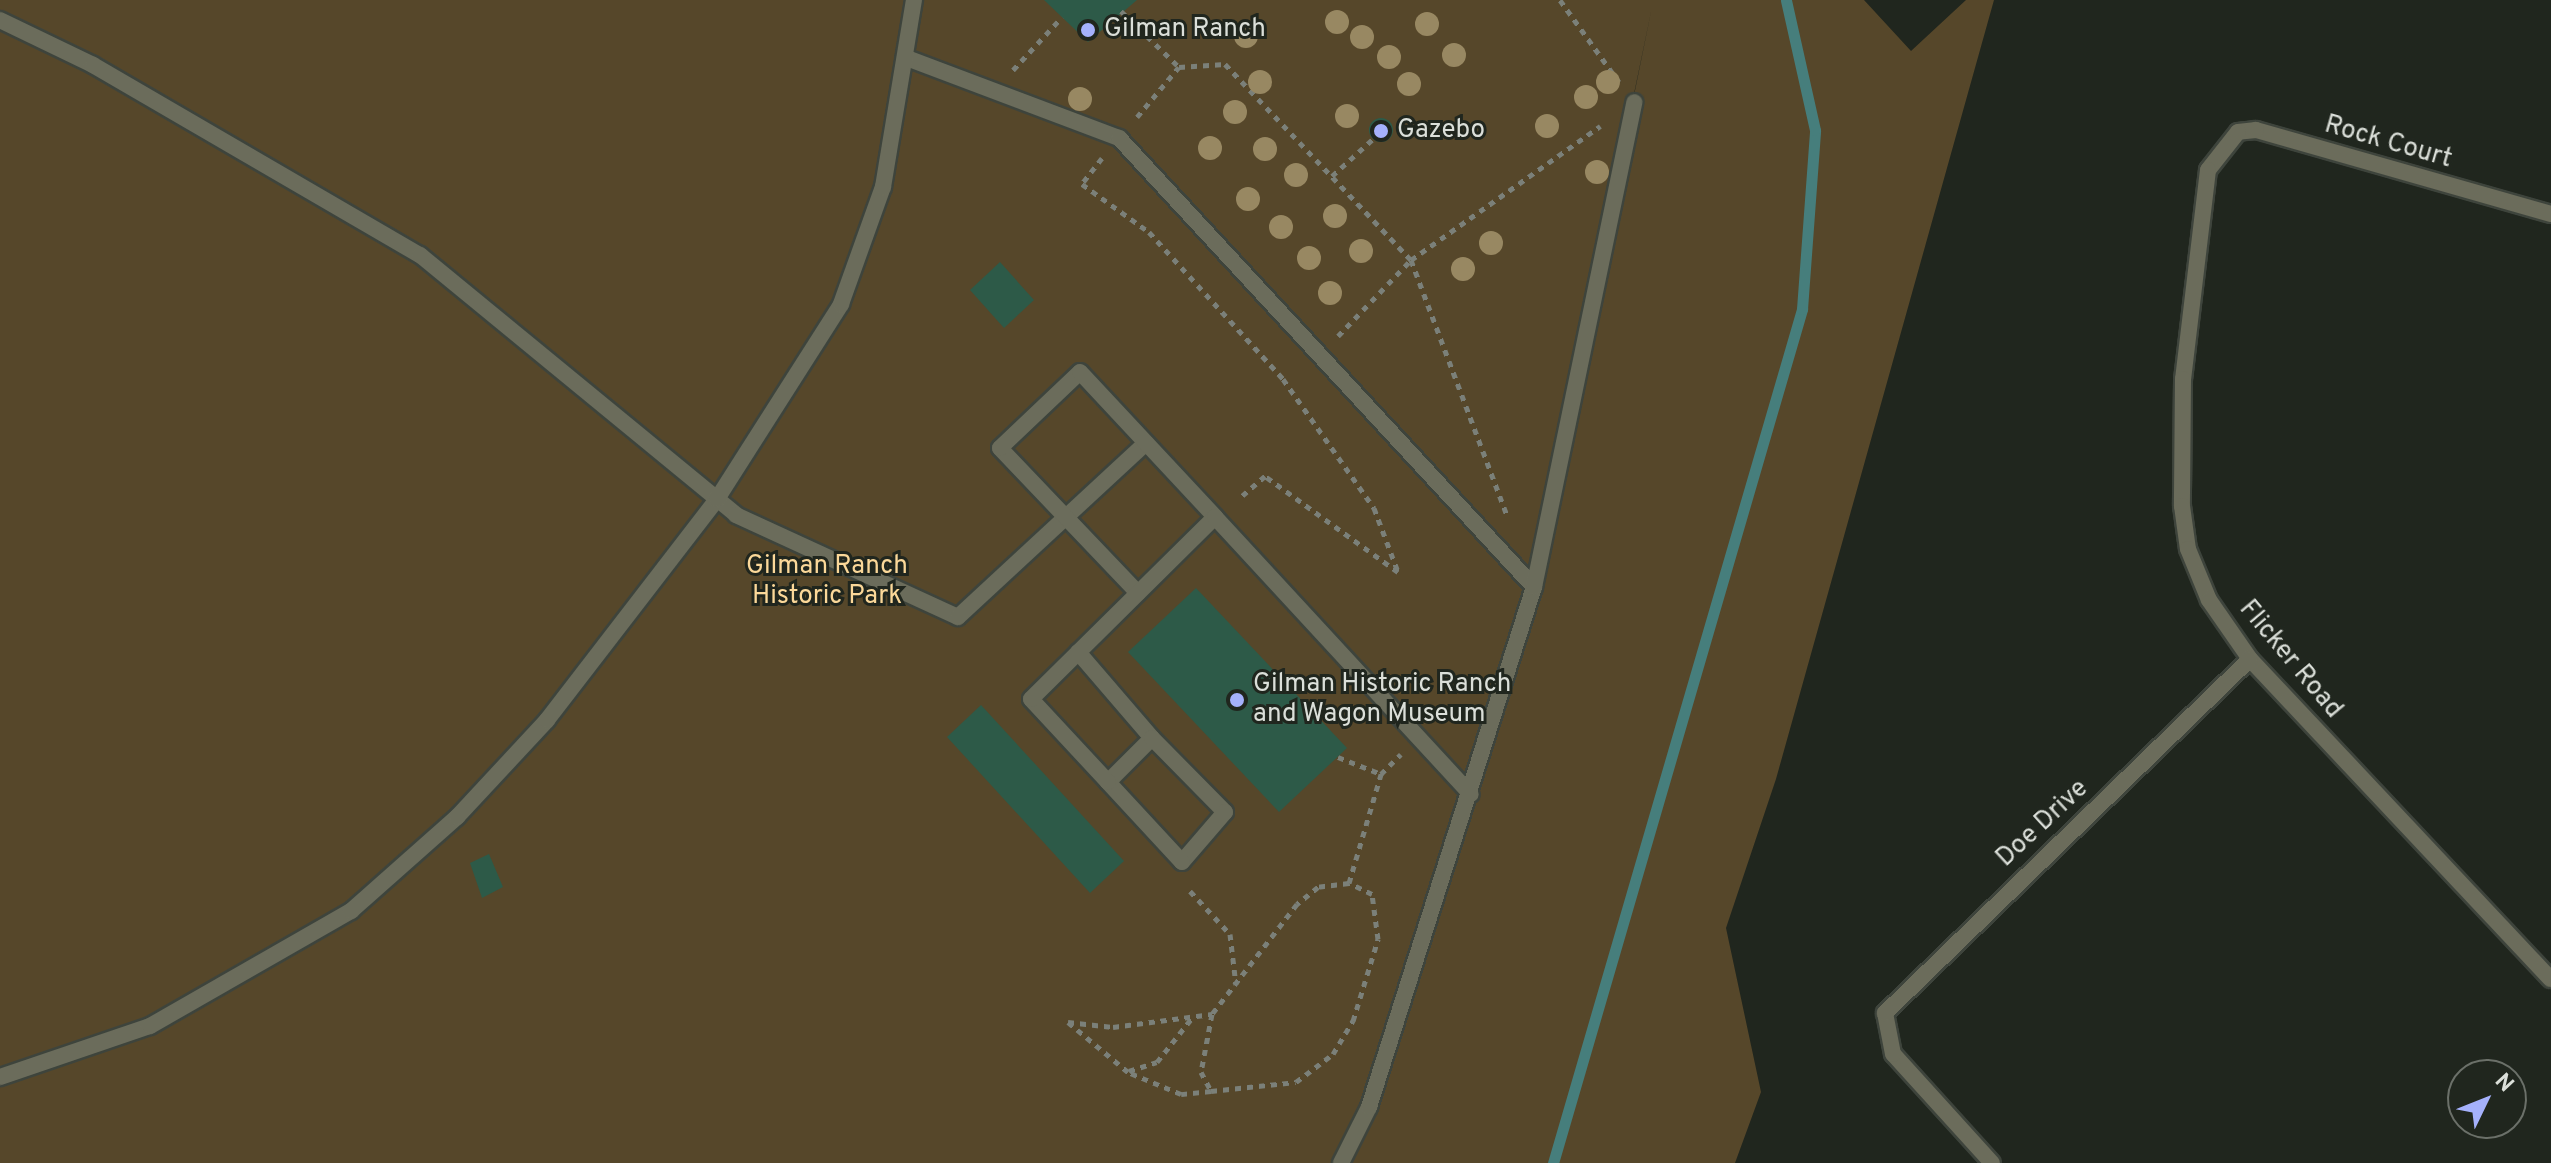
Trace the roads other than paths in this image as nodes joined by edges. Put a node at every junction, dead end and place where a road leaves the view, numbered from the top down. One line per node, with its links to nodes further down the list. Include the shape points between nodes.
1 (914, 0): 3 (street)
2 (0, 20): 8 (street, via 93,65 420,255)
3 (907, 58): 8 (street, via 883,187 841,304); 11 (street, via 1119,138)
4 (1634, 102): 11 (street)
5 (2218, 151): 6 (street, Rock Court, via 2238,132 2256,130); 14 (street, Flicker Road, via 2208,170 2183,379 2182,506 2188,549 2209,600)
6 (2551, 214)
7 (1146, 443): 9 (street); 10 (street); 10 (street, via 1080,372 1000,448)
8 (717, 499): 10 (street, via 736,515 958,617); 19 (street, via 547,720 457,817 351,911 150,1026)
9 (1215, 517): 12 (street); 17 (street)
10 (1068, 520): 12 (street)
11 (1534, 587): 17 (street)
12 (1138, 593): 13 (street)
13 (1078, 652): 15 (street); 16 (street, via 1031,699)
14 (2250, 659): 18 (street, Flicker Road); 21 (street, Doe Drive, via 1892,1000 1886,1031 1893,1054)
15 (1152, 738): 16 (street); 16 (street, via 1225,812 1182,862)
16 (1108, 782)
17 (1471, 794): 20 (street, via 1369,1107)
18 (2551, 979)
19 (0, 1077)
20 (1341, 1163)
21 (1992, 1163)

